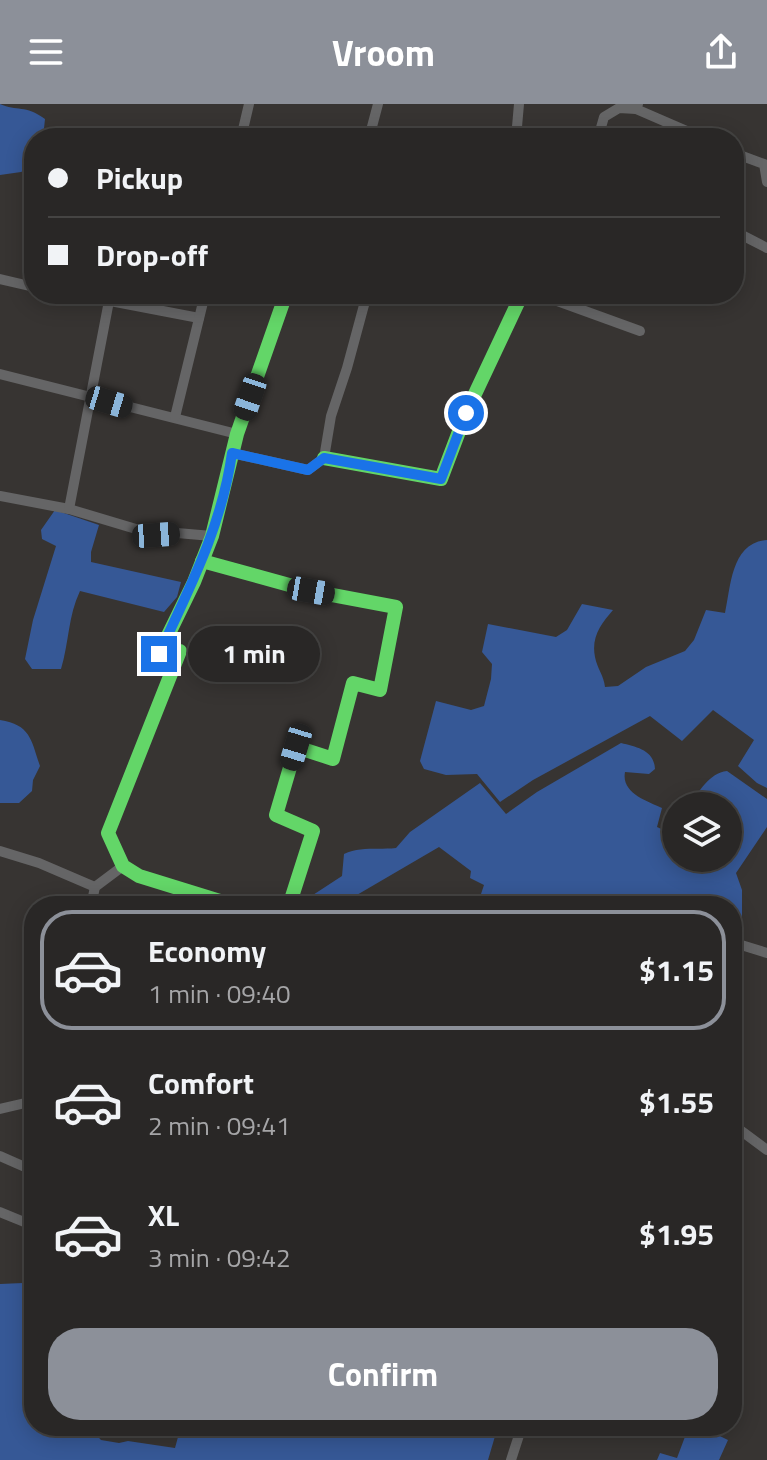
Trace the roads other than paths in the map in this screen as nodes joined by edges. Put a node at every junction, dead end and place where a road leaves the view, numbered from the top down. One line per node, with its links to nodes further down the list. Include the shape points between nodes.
1 (249, 104): 5 (street)
2 (378, 104): 6 (street)
3 (519, 104): 7 (street)
4 (637, 106): 8 (street, via 604,117); 9 (street)
5 (243, 128)
6 (372, 128)
7 (517, 128)
8 (601, 128)
9 (682, 128)
10 (744, 157): 11 (street, via 764,164)
11 (767, 182)
12 (744, 236): 13 (street)
13 (767, 248)
14 (0, 279): 15 (street)
15 (24, 285)
16 (108, 304): 26 (street)
17 (125, 304): 23 (street)
18 (202, 304): 23 (street)
19 (282, 304): 28 (street)
20 (364, 304): 30 (street)
21 (517, 304): 30 (street, via 441,479)
22 (566, 304): 24 (street)
23 (199, 318): 27 (street)
24 (640, 331)
25 (0, 374): 26 (street)
26 (92, 397): 27 (street); 32 (street)
27 (175, 417): 28 (street)
28 (237, 434): 29 (street)
29 (232, 453): 30 (street, via 308,470); 33 (street)
30 (324, 458)
31 (0, 496): 32 (street)
32 (69, 509): 33 (street, via 156,535)
33 (212, 536): 34 (street)
34 (202, 561): 36 (street); 42 (street, via 311,591 396,607 380,690 353,683 333,759 296,747 276,815 313,831)
35 (180, 651): 38 (street, via 108,833)
36 (159, 654)
37 (0, 851): 39 (street)
38 (123, 866): 39 (street); 41 (street)
39 (95, 887): 40 (street)
40 (93, 896)
41 (204, 896)
42 (292, 896)
43 (742, 945): 44 (street)
44 (767, 953)
45 (24, 1103): 46 (street)
46 (0, 1109)
47 (742, 1131): 48 (street)
48 (767, 1150)
49 (0, 1156): 50 (street)
50 (24, 1167)
51 (0, 1212): 52 (street)
52 (24, 1222)
53 (519, 1436): 54 (street)
54 (511, 1460)

